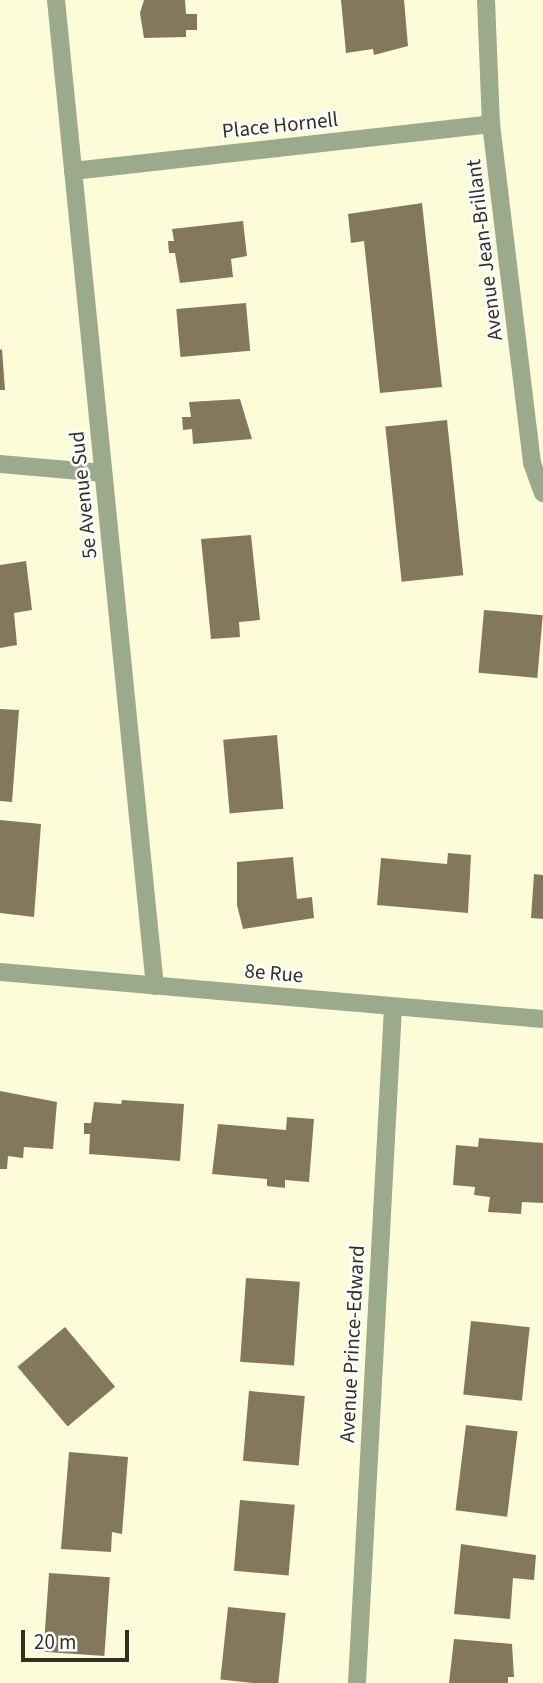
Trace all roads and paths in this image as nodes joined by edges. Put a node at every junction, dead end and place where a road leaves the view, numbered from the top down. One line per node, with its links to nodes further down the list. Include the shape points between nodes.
1 (56, 0): 4 (street, 5e Avenue Sud)
2 (486, 0): 3 (street, Avenue Jean-Brillant)
3 (491, 124): 4 (street, Place Hornell); 7 (street, Avenue Jean-Brillant, via 533,463)
4 (73, 171): 6 (street, 5e Avenue Sud)
5 (0, 464): 6 (street)
6 (103, 473): 9 (street, 5e Avenue Sud)
7 (543, 493)
8 (0, 972): 9 (street, 8e Rue)
9 (155, 986): 10 (street, 8e Rue)
10 (393, 1007): 11 (street, 8e Rue); 12 (street, Avenue Prince-Edward)
11 (543, 1020)
12 (357, 1683)

